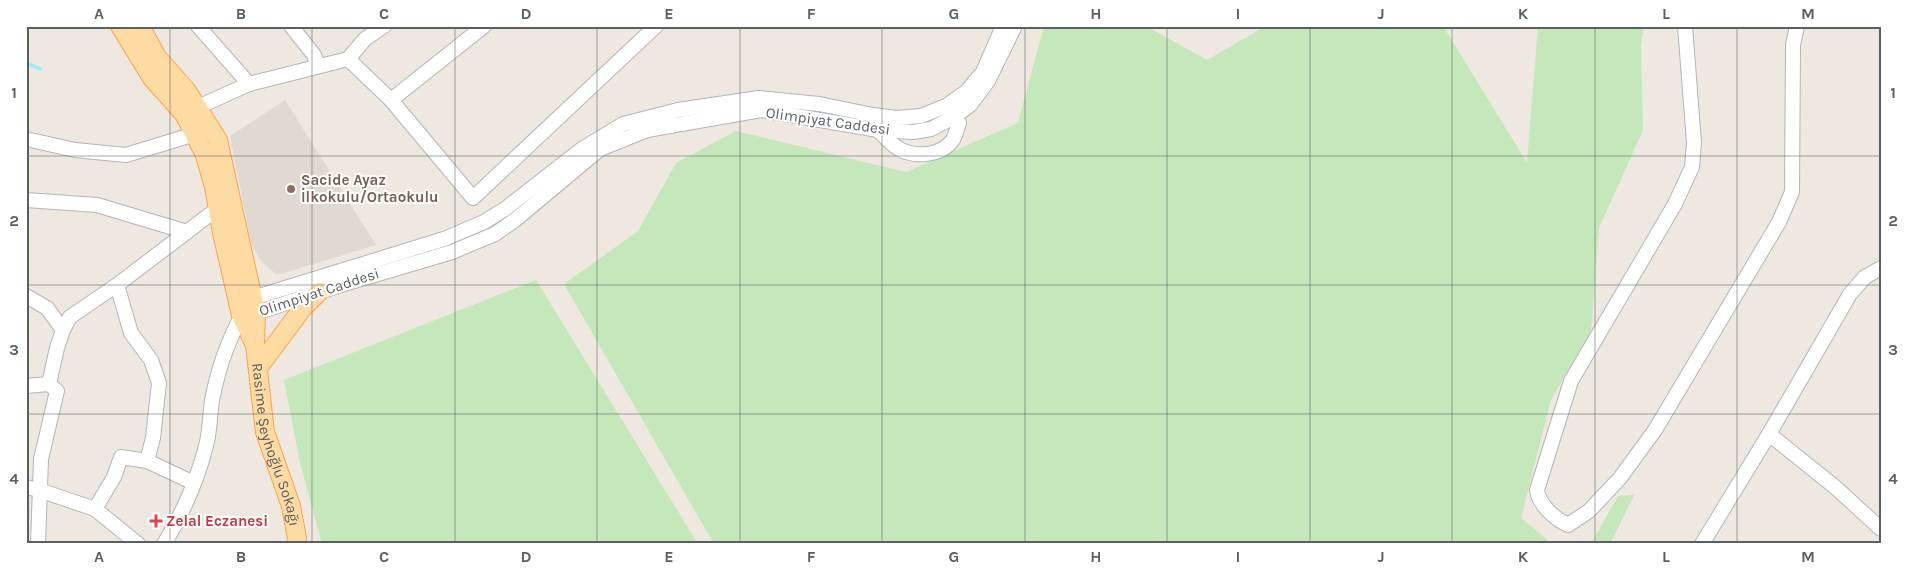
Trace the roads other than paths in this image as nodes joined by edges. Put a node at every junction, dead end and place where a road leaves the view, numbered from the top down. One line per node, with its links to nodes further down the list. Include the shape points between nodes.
1 (120, 26): 20 (main road, via 152,78 184,114)
2 (140, 26): 16 (main road, via 157,57)
3 (198, 26): 14 (street)
4 (291, 26): 13 (street, via 314,55)
5 (384, 26): 12 (street, via 365,39)
6 (484, 26): 15 (street)
7 (656, 26): 15 (street, via 474,198)
8 (1003, 26): 17 (street, Olimpiyat Caddesi, via 982,72 966,92 946,106)
9 (1015, 26): 18 (street, Olimpiyat Caddesi, via 988,81 970,105)
10 (1685, 26): 11 (street, via 1694,143 1692,167 1674,204 1571,381 1537,490 1540,501 1568,525 1588,511 1620,478 1655,430 1779,222 1792,192)
11 (1797, 26)
12 (348, 59): 13 (street); 15 (street)
13 (318, 66): 14 (street)
14 (248, 84): 16 (street)
15 (391, 100)
16 (198, 107): 29 (main road, via 218,140)
17 (921, 116): 18 (street, via 940,113); 29 (street, Olimpiyat Caddesi, via 896,118 819,104 758,98 678,110 623,124 582,149 484,222)
18 (954, 117): 19 (street, Olimpiyat Caddesi, via 931,129 913,132); 19 (street, via 959,123 953,140 930,154 904,152)
19 (878, 130): 27 (street, Olimpiyat Caddesi, via 761,110 647,130 600,149 495,234 452,252)
20 (194, 134): 21 (street, via 126,156 75,150); 23 (main road, via 206,155)
21 (26, 139)
22 (26, 200): 24 (street, via 97,205)
23 (217, 209): 24 (street); 29 (main road)
24 (187, 232): 26 (street)
25 (1881, 268): 34 (street, via 1865,277 1850,294)
26 (117, 285): 30 (street, via 70,318); 35 (street, via 131,333 151,360 159,383)
27 (319, 292): 29 (street, Olimpiyat Caddesi); 31 (main road, via 302,309)
28 (26, 296): 30 (street, via 47,308)
29 (250, 309): 31 (main road, Rasime Şeyhoğlu Sokağı); 36 (street, via 224,356 212,400 207,444)
30 (63, 330): 32 (street)
31 (258, 368): 43 (main road, Rasime Şeyhoğlu Sokağı, via 265,432 291,506)
32 (49, 384): 33 (street); 37 (street, via 57,391)
33 (26, 386)
34 (1769, 434): 39 (street); 44 (street)
35 (147, 461): 36 (street); 38 (street, via 120,457 114,477)
36 (194, 483): 42 (street, via 180,518)
37 (33, 488): 38 (street); 40 (street)
38 (95, 509): 41 (street)
39 (1881, 528)
40 (38, 544)
41 (138, 544)
42 (164, 544)
43 (296, 544)
44 (1702, 544)

